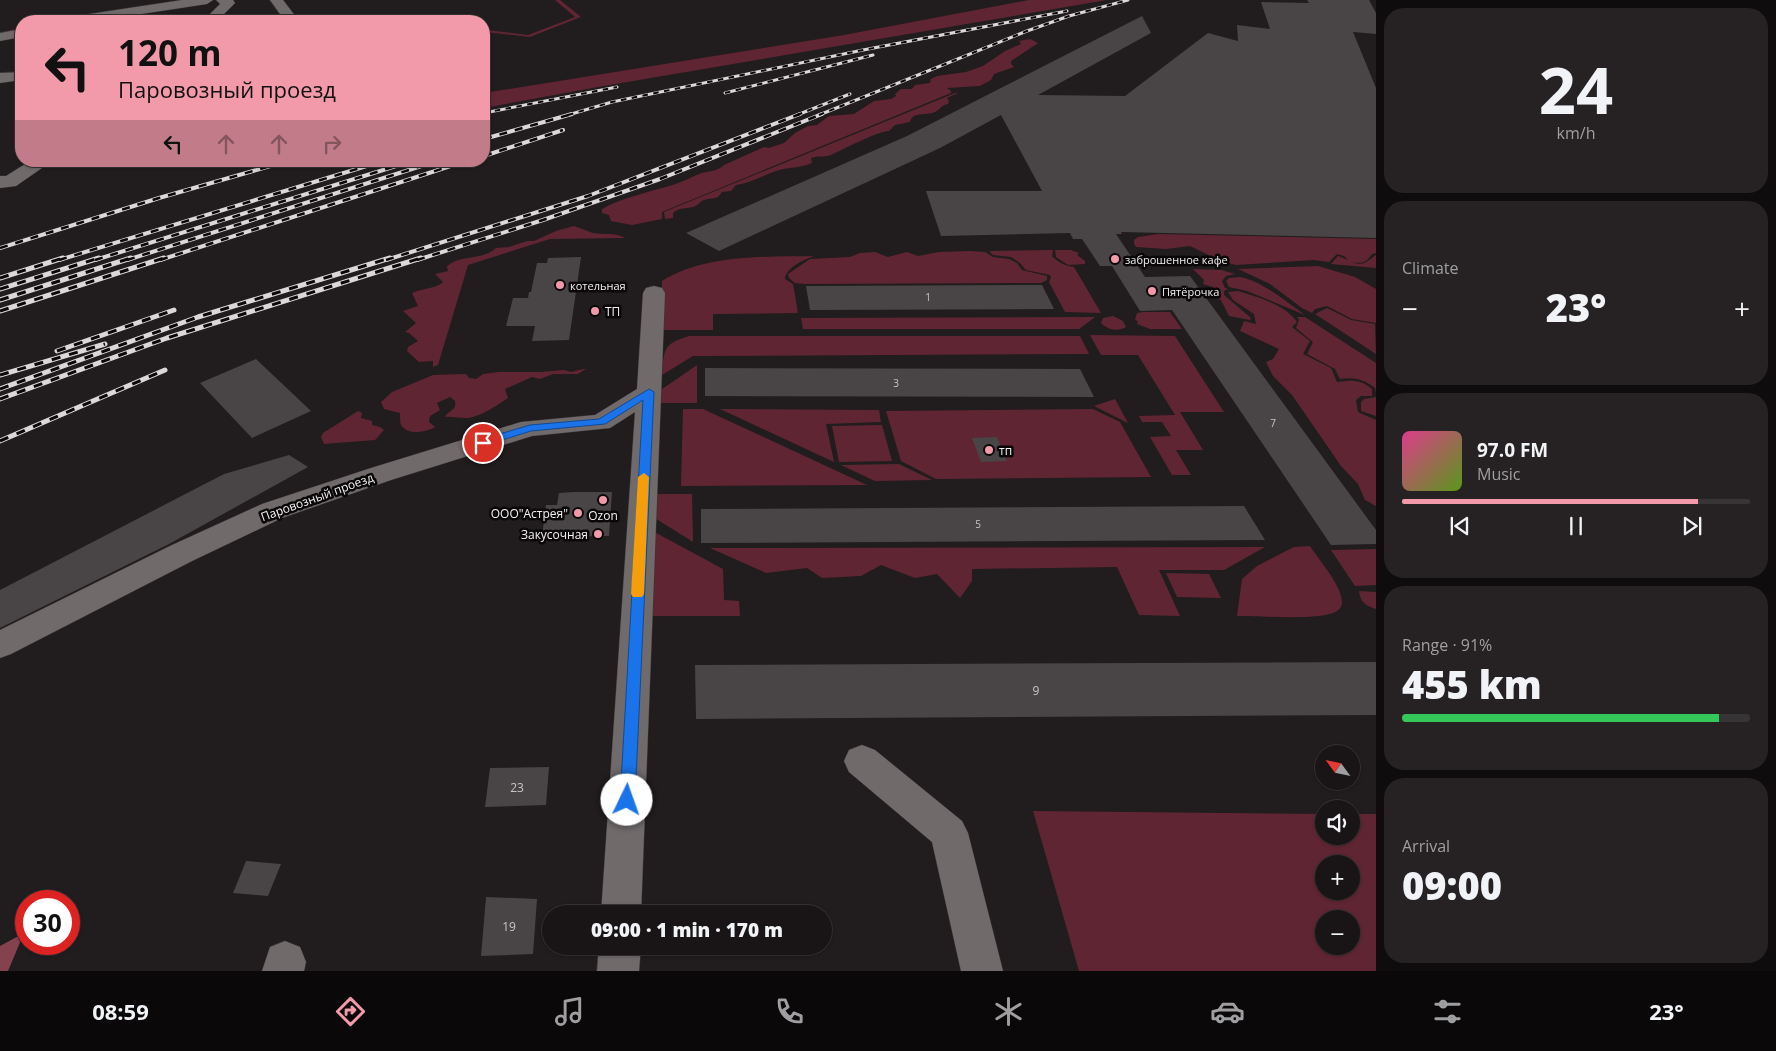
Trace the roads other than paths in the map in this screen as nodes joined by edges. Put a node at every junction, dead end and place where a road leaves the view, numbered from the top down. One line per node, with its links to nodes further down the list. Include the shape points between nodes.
1 (207, 0): 6 (street)
2 (222, 0): 7 (street, via 229,4)
3 (276, 0): 8 (street)
4 (66, 8): 5 (street)
5 (69, 15)
6 (106, 15)
7 (217, 15)
8 (287, 15)
9 (15, 34): 10 (street)
10 (0, 37)
11 (15, 77): 12 (street)
12 (0, 78)
13 (34, 167): 14 (street, via 10,182)
14 (0, 182)
15 (654, 293): 16 (street)
16 (649, 392): 17 (street, Паровозный проезд, via 601,422 530,428 272,511); 19 (street)
17 (0, 645)
18 (862, 761): 22 (street, via 949,833)
19 (621, 905)
20 (619, 955): 21 (street)
21 (618, 971)
22 (982, 971)

